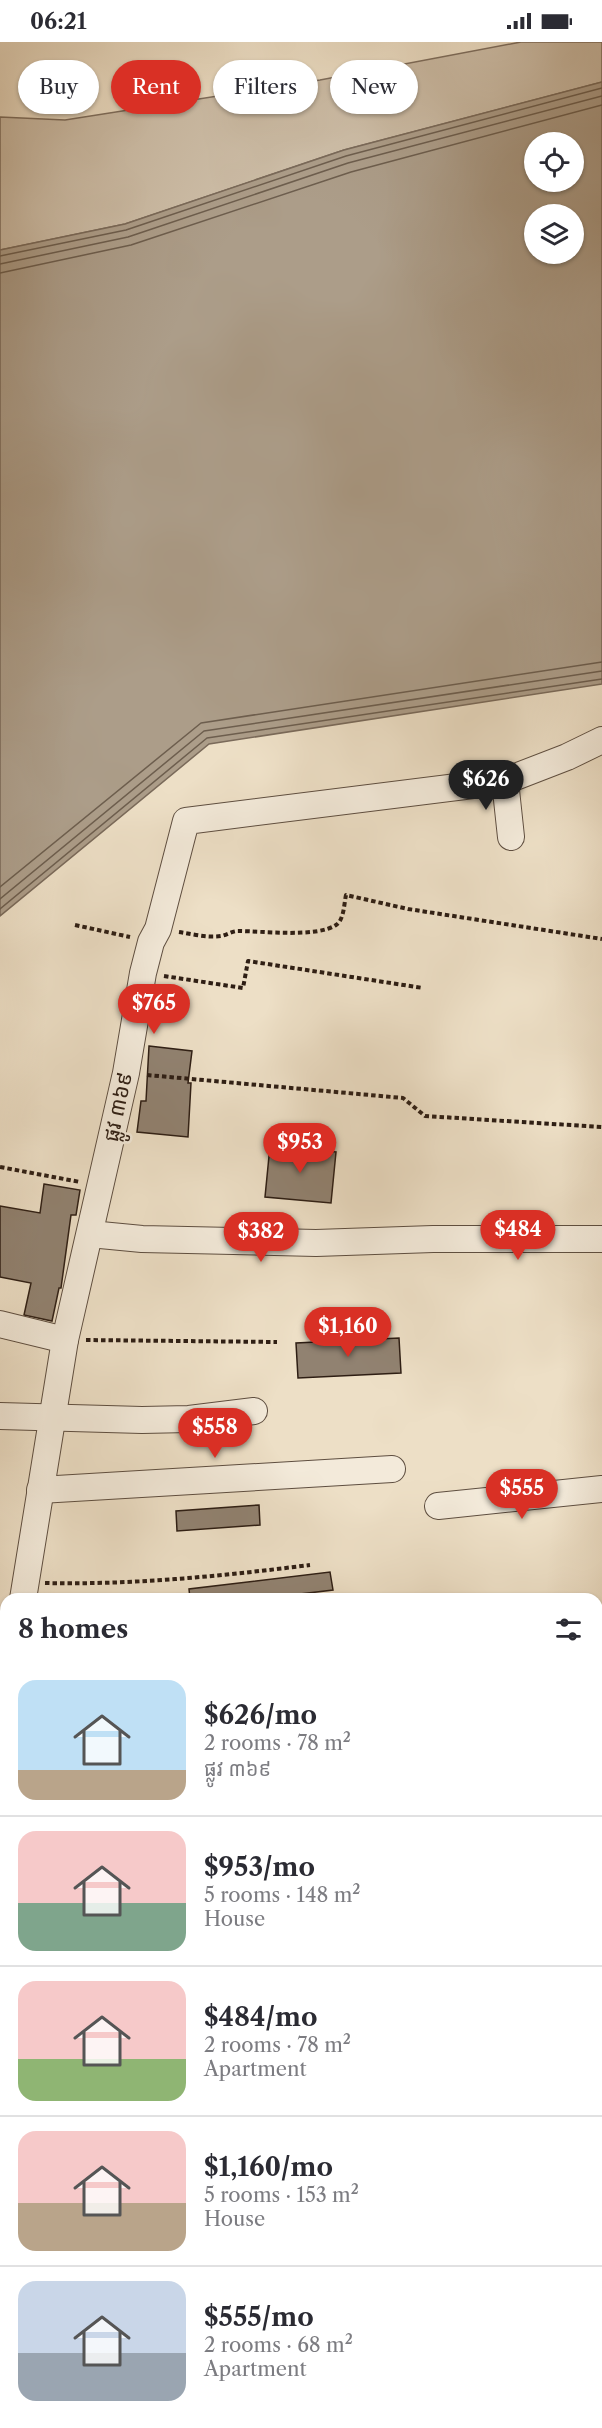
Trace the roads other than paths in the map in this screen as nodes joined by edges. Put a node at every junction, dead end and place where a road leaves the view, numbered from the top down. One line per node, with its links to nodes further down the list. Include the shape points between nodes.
1 (602, 740): 2 (street, ផ្លូវ ៣៦៩)
2 (505, 781): 3 (street); 4 (street, ផ្លូវ ៣៦៩, via 186,821 143,973 126,1073)
3 (511, 837)
4 (90, 1234): 5 (street, via 316,1243); 7 (street, ផ្លូវ ៣៦៩)
5 (602, 1239)
6 (0, 1324): 7 (street)
7 (65, 1340): 10 (street, ផ្លូវ ៣៦៩)
8 (254, 1411): 10 (street, via 189,1419)
9 (0, 1416): 10 (street)
10 (51, 1416): 13 (street, ផ្លូវ ៣៦៩)
11 (392, 1469): 13 (street)
12 (602, 1489): 14 (street)
13 (40, 1490): 15 (street, ផ្លូវ ៣៦៩)
14 (438, 1506)
15 (24, 1591)

